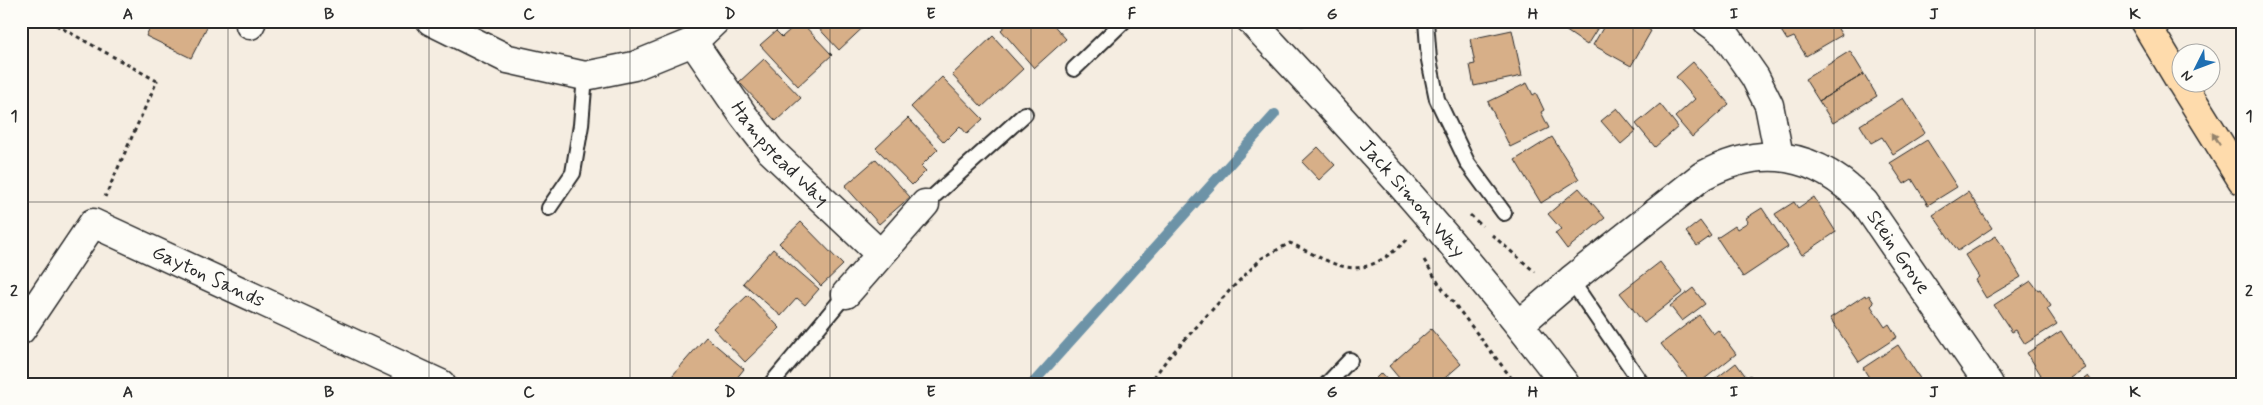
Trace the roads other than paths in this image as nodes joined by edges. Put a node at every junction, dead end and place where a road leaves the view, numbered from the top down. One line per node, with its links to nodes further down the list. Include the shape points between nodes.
1 (431, 21): 11 (street, via 508,59)
2 (715, 21): 8 (street)
3 (1124, 21): 10 (lane)
4 (1251, 21): 22 (street, Jack Simon Way, via 1336,111)
5 (1426, 21): 18 (lane, via 1437,99 1468,164)
6 (1707, 21): 14 (street, via 1725,34 1755,77 1769,105)
7 (2144, 21): 9 (highway)
8 (693, 42): 11 (street, via 634,66); 19 (street, Hampstead Way, via 770,150)
9 (2170, 64)
10 (1074, 68)
11 (585, 76): 17 (lane, via 582,126 573,173)
12 (2187, 92): 15 (highway, one-way to 12)
13 (1024, 114): 16 (lane)
14 (1779, 156): 20 (street, Stein Grove, via 1723,164 1702,176); 30 (street, Stein Grove, via 1817,166 1864,202)
15 (2242, 180)
16 (925, 204): 19 (street)
17 (550, 208)
18 (1504, 213)
19 (880, 254): 21 (street)
20 (1571, 280): 22 (street, Stein Grove); 29 (lane)
21 (846, 294): 26 (lane)
22 (1520, 324): 28 (street, Jack Simon Way)
23 (21, 330): 25 (street, Gayton Sands, via 94,223)
24 (1350, 360): 27 (lane)
25 (440, 384)
26 (771, 384)
27 (1327, 384)
28 (1565, 384)
29 (1642, 384)
30 (1989, 384)

